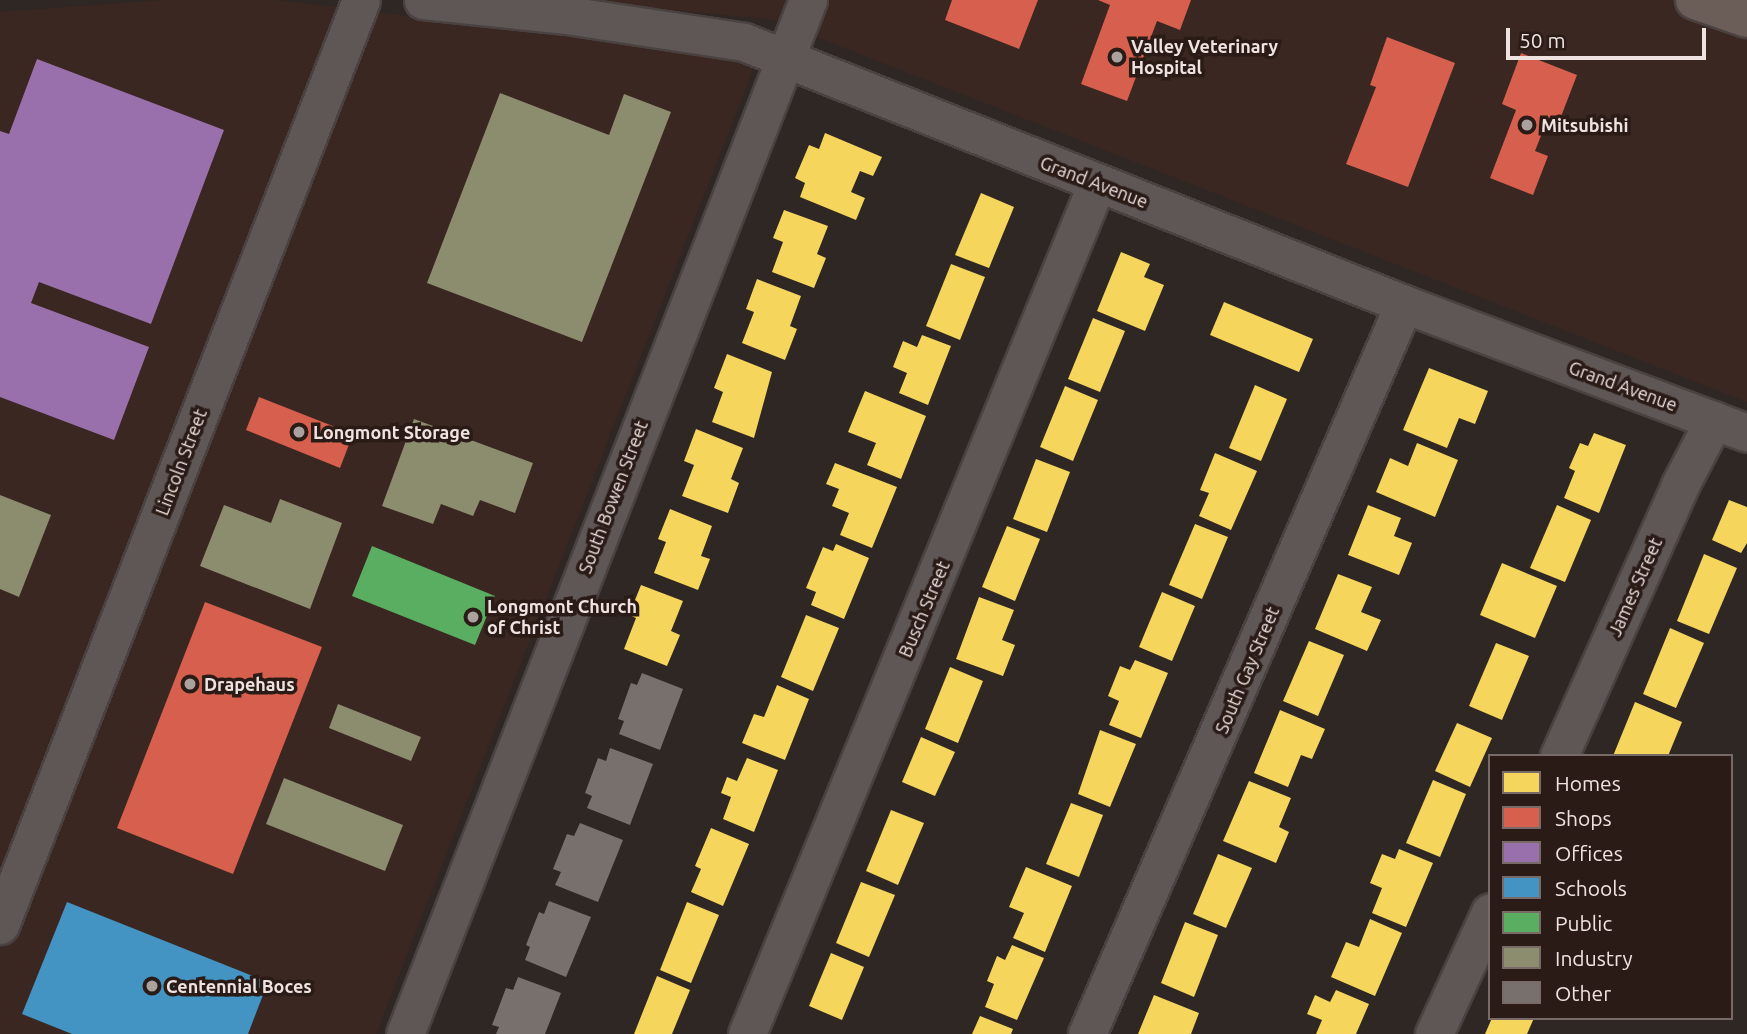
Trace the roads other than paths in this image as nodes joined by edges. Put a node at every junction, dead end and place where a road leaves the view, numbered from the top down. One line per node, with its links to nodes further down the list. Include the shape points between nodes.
1 (361, 0): 12 (street, Lincoln Street)
2 (423, 0): 6 (street, Grand Avenue, via 566,15 744,42)
3 (807, 0): 6 (street, South Bowen Street)
4 (1695, 0): 5 (highway)
5 (1747, 18)
6 (784, 59): 7 (street, Grand Avenue); 13 (street, South Bowen Street)
7 (1097, 183): 8 (street, Grand Avenue); 14 (street, Busch Street)
8 (1404, 304): 9 (street, Grand Avenue); 15 (street, South Gay Street)
9 (1730, 426): 10 (street, James Street, via 1680,485)
10 (1560, 754)
11 (1488, 916): 16 (street)
12 (0, 925)
13 (405, 1034)
14 (747, 1034)
15 (1087, 1034)
16 (1434, 1034)

